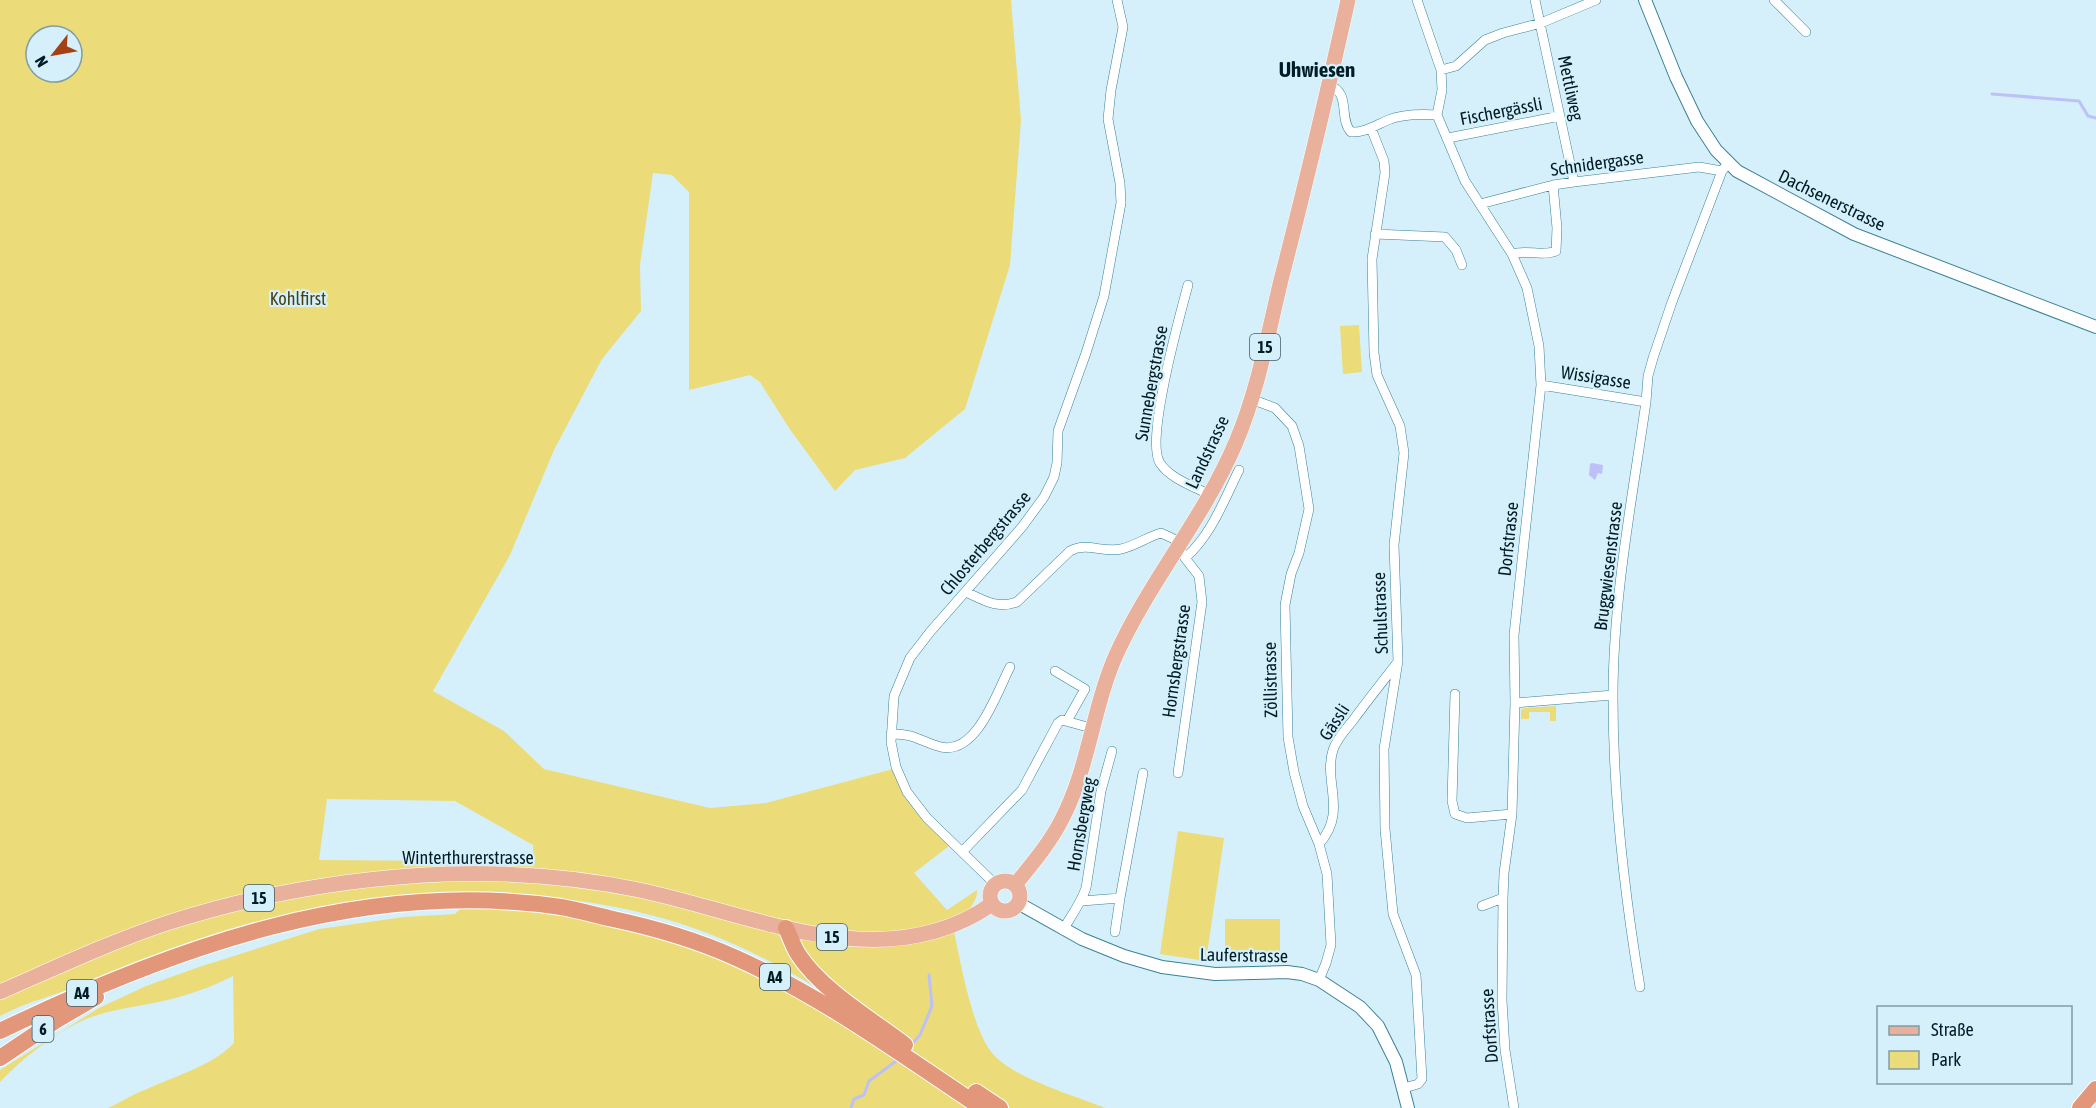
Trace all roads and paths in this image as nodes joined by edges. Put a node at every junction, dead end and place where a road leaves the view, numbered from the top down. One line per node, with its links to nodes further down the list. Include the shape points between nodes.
1 (1117, 0): 31 (street, Chlosterbergstrasse, via 1123,27 1108,119 1121,203 1104,296 1058,431 1057,463 1050,488)
2 (1348, 0): 11 (main road, Landstrasse / 15)
3 (1417, 0): 10 (street)
4 (1535, 0): 8 (street, Mettliweg)
5 (1596, 0): 8 (street)
6 (1646, 0): 16 (street, Dachsenerstrasse, via 1697,122)
7 (1774, 0): 9 (street)
8 (1540, 23): 10 (street, via 1485,40 1456,66); 13 (street, Mettliweg)
9 (1806, 32)
10 (1441, 70): 12 (street)
11 (1328, 86): 14 (street, via 1337,88 1342,96 1346,127 1351,132); 26 (main road, Landstrasse / 15)
12 (1437, 115): 14 (street, via 1419,113); 15 (street, Dorfstrasse)
13 (1560, 116): 15 (street, Fischergässli); 17 (street, Mettliweg)
14 (1371, 128): 20 (street, Schulstrasse, via 1385,173)
15 (1448, 138): 19 (street, Dorfstrasse, via 1458,168)
16 (1725, 167): 17 (street, Schnidergasse); 24 (street, Dachsenerstrasse, via 1854,234); 27 (street, Bruggwiesenstrasse, via 1653,358)
17 (1574, 182): 18 (street, Schnidergasse)
18 (1552, 185): 19 (street, Schnidergasse); 21 (street, via 1556,251)
19 (1480, 204): 21 (street, Dorfstrasse)
20 (1375, 234): 22 (street, via 1445,237); 32 (street, Schulstrasse, via 1374,353 1377,375 1400,426 1404,453 1394,545)
21 (1512, 254): 25 (street, Dorfstrasse, via 1532,307)
22 (1462, 265)
23 (1188, 285): 29 (street, Sunnebergstrasse, via 1170,352 1155,449 1166,470)
24 (2096, 327)
25 (1541, 385): 27 (street, Wissigasse); 37 (street, Dorfstrasse, via 1514,634)
26 (1251, 399): 29 (main road, Landstrasse / 15); 45 (street, Zöllistrasse, via 1275,408 1292,426 1309,509 1285,605 1288,737 1303,806)
27 (1646, 402): 36 (street, Bruggwiesenstrasse, via 1618,594)
28 (1239, 470): 30 (street, via 1204,536)
29 (1210, 495): 30 (main road, Landstrasse / 15)
30 (1182, 553): 31 (street, via 1174,539 1161,533 1123,548 1077,547 1017,602 996,606); 39 (main road, Landstrasse / 15, via 1151,591 1120,647); 43 (street, Hornsbergstrasse, via 1199,576 1202,602)
31 (966, 592): 40 (street, Chlosterbergstrasse, via 910,658 894,696)
32 (1398, 661): 45 (street, Gässli, via 1334,747 1332,820 1328,834); 66 (street, Schulstrasse, via 1384,749 1385,829 1393,914 1416,975 1422,1079)
33 (1010, 667): 40 (street, via 979,727 967,741 946,748 912,735)
34 (1055, 671): 38 (street, via 1085,689)
35 (1455, 694): 44 (street, via 1455,814 1467,818)
36 (1613, 695): 37 (street); 60 (street, Bruggwiesenstrasse, via 1615,781)
37 (1515, 703): 44 (street, Dorfstrasse)
38 (1067, 721): 39 (street); 46 (street, via 1062,720 1054,728 1022,790)
39 (1091, 728): 48 (main road, Landstrasse / 15, via 1076,787 1062,819)
40 (891, 734): 46 (street, Chlosterbergstrasse, via 896,768 907,792)
41 (1112, 751): 51 (street, Hornsbergweg)
42 (1143, 773): 49 (street)
43 (1178, 773)
44 (1512, 814): 50 (street, Dorfstrasse)
45 (1319, 844): 59 (street, Zöllistrasse, via 1326,874 1331,941)
46 (962, 852): 47 (street, Chlosterbergstrasse)
47 (995, 884): 48 (main road, via 1006,881); 53 (main road, via 990,896)
48 (1015, 885): 52 (main road)
49 (1120, 898): 51 (street); 56 (street)
50 (1503, 898): 54 (street); 71 (street, Dorfstrasse, via 1502,1000)
51 (1082, 901): 55 (street, Hornsbergweg)
52 (1018, 903): 53 (main road, via 1006,912); 55 (street, Lauferstrasse)
53 (992, 904): 57 (main road, Winterthurerstrasse / 15, via 948,928 916,937 879,940)
54 (1482, 906)
55 (1063, 930): 59 (street, Lauferstrasse, via 1104,949 1170,969 1215,974 1287,972)
56 (1115, 932)
57 (789, 934): 61 (main road, Winterthurerstrasse / 15, via 682,900 607,884 489,874 395,877 297,890 218,908 123,939); 63 (highway, via 811,970)
58 (166, 959): 62 (highway, A4); 63 (highway, A4, via 281,924 371,907 457,902 561,907 640,924 710,946); 64 (highway, 6, via 68,1013)
59 (1318, 980): 66 (street, Lauferstrasse, via 1360,1007 1378,1026)
60 (1640, 987)
61 (0, 992)
62 (0, 1030)
63 (877, 1031): 65 (highway, A4); 65 (highway, A4, via 912,1050)
64 (0, 1058)
65 (932, 1070): 68 (highway, A4); 69 (highway, A4)
66 (1404, 1088): 70 (street, Lauferstrasse)
67 (2096, 1089): 72 (highway)
68 (982, 1108)
69 (1000, 1108)
70 (1408, 1108)
71 (1514, 1108)
72 (2080, 1108)

